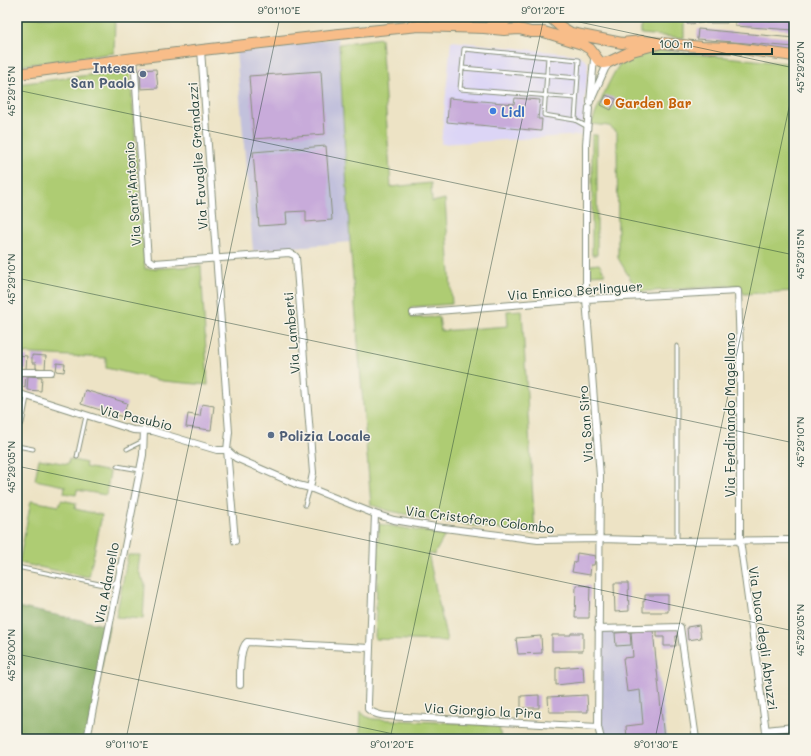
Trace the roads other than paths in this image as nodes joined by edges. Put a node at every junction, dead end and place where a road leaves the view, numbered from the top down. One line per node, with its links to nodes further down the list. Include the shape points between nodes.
1 (512, 17): 4 (main road)
2 (517, 17): 5 (main road, via 520,25)
3 (549, 17): 5 (main road, via 545,26); 6 (main road, via 571,33)
4 (484, 28): 5 (main road); 8 (main road, via 419,26)
5 (532, 31): 9 (main road, via 579,42)
6 (608, 39): 7 (main road, via 624,43); 13 (main road, via 617,49 616,56)
7 (662, 43): 10 (main road, via 702,47 735,54 771,53); 13 (main road, via 632,51)
8 (201, 50): 12 (main road); 25 (street, Via Favaglie Grandazzi)
9 (592, 52): 13 (main road, via 602,62); 13 (street, via 594,59 590,102)
10 (794, 56)
11 (548, 57): 15 (lane, via 464,49); 18 (lane); 19 (lane, via 579,60)
12 (134, 58): 14 (main road); 25 (street, Via Sant'Antonio, via 148,260 155,263)
13 (611, 61)
14 (72, 66): 16 (main road); 17 (main road)
15 (462, 68): 18 (lane); 20 (lane, via 460,89)
16 (17, 71)
17 (17, 74)
18 (547, 75): 19 (lane); 20 (lane)
19 (578, 78): 21 (lane)
20 (545, 96): 21 (lane); 23 (lane, via 544,115)
21 (576, 98): 23 (lane)
22 (589, 108): 24 (street, Via San Siro)
23 (575, 120): 24 (lane)
24 (586, 126): 27 (street, Via San Siro)
25 (216, 260): 41 (street, Via Favaglie Grandazzi, via 229,432); 45 (street, Via Lamberti, via 289,253 296,257 313,473)
26 (738, 291): 27 (street, Via Enrico Berlinguer); 49 (street, Via Ferdinando Magellano)
27 (586, 299): 28 (street, Via Enrico Berlinguer); 48 (street, Via San Siro, via 600,476)
28 (413, 313)
29 (677, 346): 52 (lane)
30 (17, 372): 31 (street)
31 (51, 372)
32 (17, 394): 33 (street, Via Pasubio)
33 (27, 397): 34 (street, Via Pasubio); 35 (lane)
34 (86, 416): 36 (street, Via Pasubio, via 133,430); 42 (lane)
35 (22, 424)
36 (144, 430): 37 (street, Via Adamello); 41 (street, Via Pasubio, via 217,450)
37 (143, 442): 40 (lane); 44 (street, Via Adamello)
38 (17, 446): 39 (lane)
39 (33, 449)
40 (127, 449)
41 (227, 450): 45 (street, Via Cristoforo Colombo, via 236,458); 51 (street, Via Favaglie Grandazzi)
42 (77, 458)
43 (117, 466): 44 (lane)
44 (140, 470): 54 (street, Via Adamello)
45 (310, 488): 46 (lane); 47 (street, Via Cristoforo Colombo)
46 (304, 505)
47 (375, 514): 48 (street, Via Cristoforo Colombo, via 436,528 538,540); 56 (street)
48 (600, 539): 52 (street, Via Cristoforo Colombo); 55 (street, Via San Siro)
49 (740, 540): 50 (street, Via Cristoforo Colombo); 52 (street, Via Cristoforo Colombo); 60 (street, Via Duca degli Abruzzi)
50 (794, 540)
51 (235, 541)
52 (677, 541)
53 (17, 567): 54 (lane, via 109,586)
54 (118, 580): 61 (street, Via Adamello)
55 (598, 628): 58 (street, Via San Siro); 63 (street, via 680,627)
56 (370, 648): 57 (street, via 247,642 244,645 240,666); 58 (street, Via Giorgio la Pira, via 368,709 378,715)
57 (240, 685)
58 (598, 727): 62 (street, Via San Siro)
59 (794, 728): 60 (street)
60 (766, 730): 64 (street, Via Duca degli Abruzzi)
61 (88, 739)
62 (601, 739)
63 (696, 739)
64 (767, 739)

